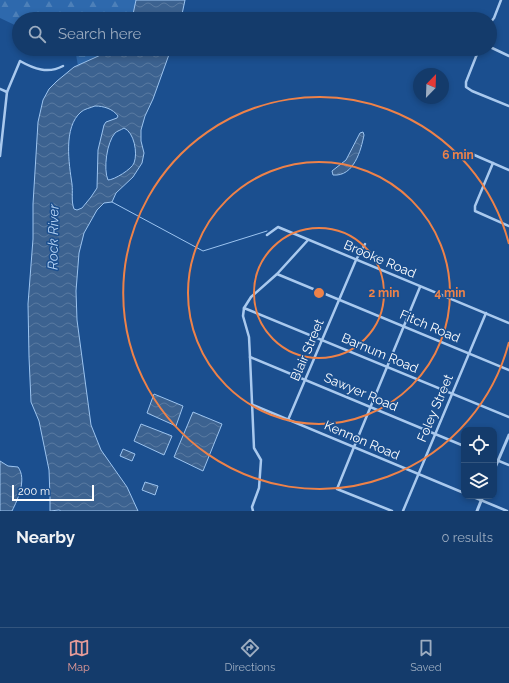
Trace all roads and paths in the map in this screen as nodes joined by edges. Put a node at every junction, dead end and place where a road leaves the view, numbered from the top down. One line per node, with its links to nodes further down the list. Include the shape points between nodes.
1 (501, 0): 2 (street)
2 (496, 12)
3 (497, 50): 5 (street)
4 (476, 56): 9 (street, via 466,87)
5 (509, 56)
6 (63, 66): 8 (street, via 50,71 20,61)
7 (0, 89): 8 (street)
8 (7, 92): 10 (street)
9 (509, 106)
10 (1, 138): 12 (street)
11 (472, 154): 13 (street)
12 (0, 156)
13 (493, 163): 14 (street); 15 (street, via 475,211)
14 (509, 170)
15 (509, 226)
16 (267, 235): 17 (street, Brooke Road, via 278,227)
17 (308, 240): 19 (street, Brooke Road); 20 (street)
18 (365, 244): 19 (street, Blair Street)
19 (356, 260): 21 (street, Brooke Road); 22 (street, Blair Street)
20 (277, 274): 22 (street, Fitch Road); 23 (street, via 251,297)
21 (420, 287): 24 (street, Brooke Road); 26 (street)
22 (339, 299): 26 (street, Fitch Road); 27 (street, Blair Street)
23 (244, 308): 27 (street, Barnum Road); 29 (street)
24 (486, 313): 25 (street, Brooke Road); 28 (street, Foley Street)
25 (509, 323)
26 (404, 326): 28 (street, Fitch Road); 30 (street)
27 (322, 340): 30 (street, Barnum Road); 32 (street, Blair Street)
28 (469, 353): 31 (street, Fitch Road); 33 (street, Foley Street)
29 (250, 357): 32 (street, Sawyer Road); 34 (street)
30 (387, 367): 33 (street, Barnum Road); 35 (street)
31 (509, 370)
32 (306, 380): 35 (street, Sawyer Road); 37 (street, Blair Street)
33 (452, 394): 36 (street, Barnum Road); 38 (street, Foley Street)
34 (253, 405): 37 (street, Kennon Road); 48 (street, via 254,448 260,460 259,488)
35 (371, 407): 38 (street, Sawyer Road); 41 (street)
36 (509, 417)
37 (288, 420): 41 (street, Kennon Road)
38 (435, 434): 40 (street, Sawyer Road); 45 (street, Foley Street)
39 (509, 435): 42 (street)
40 (461, 445)
41 (354, 447): 45 (street, Kennon Road); 49 (street, via 337,489)
42 (498, 460): 43 (street); 44 (street)
43 (497, 463)
44 (509, 465)
45 (418, 474): 46 (street, Kennon Road); 50 (street, Foley Street)
46 (461, 492)
47 (481, 500): 51 (street); 52 (street)
48 (252, 511)
49 (392, 511)
50 (403, 511)
51 (477, 511)
52 (507, 511)

